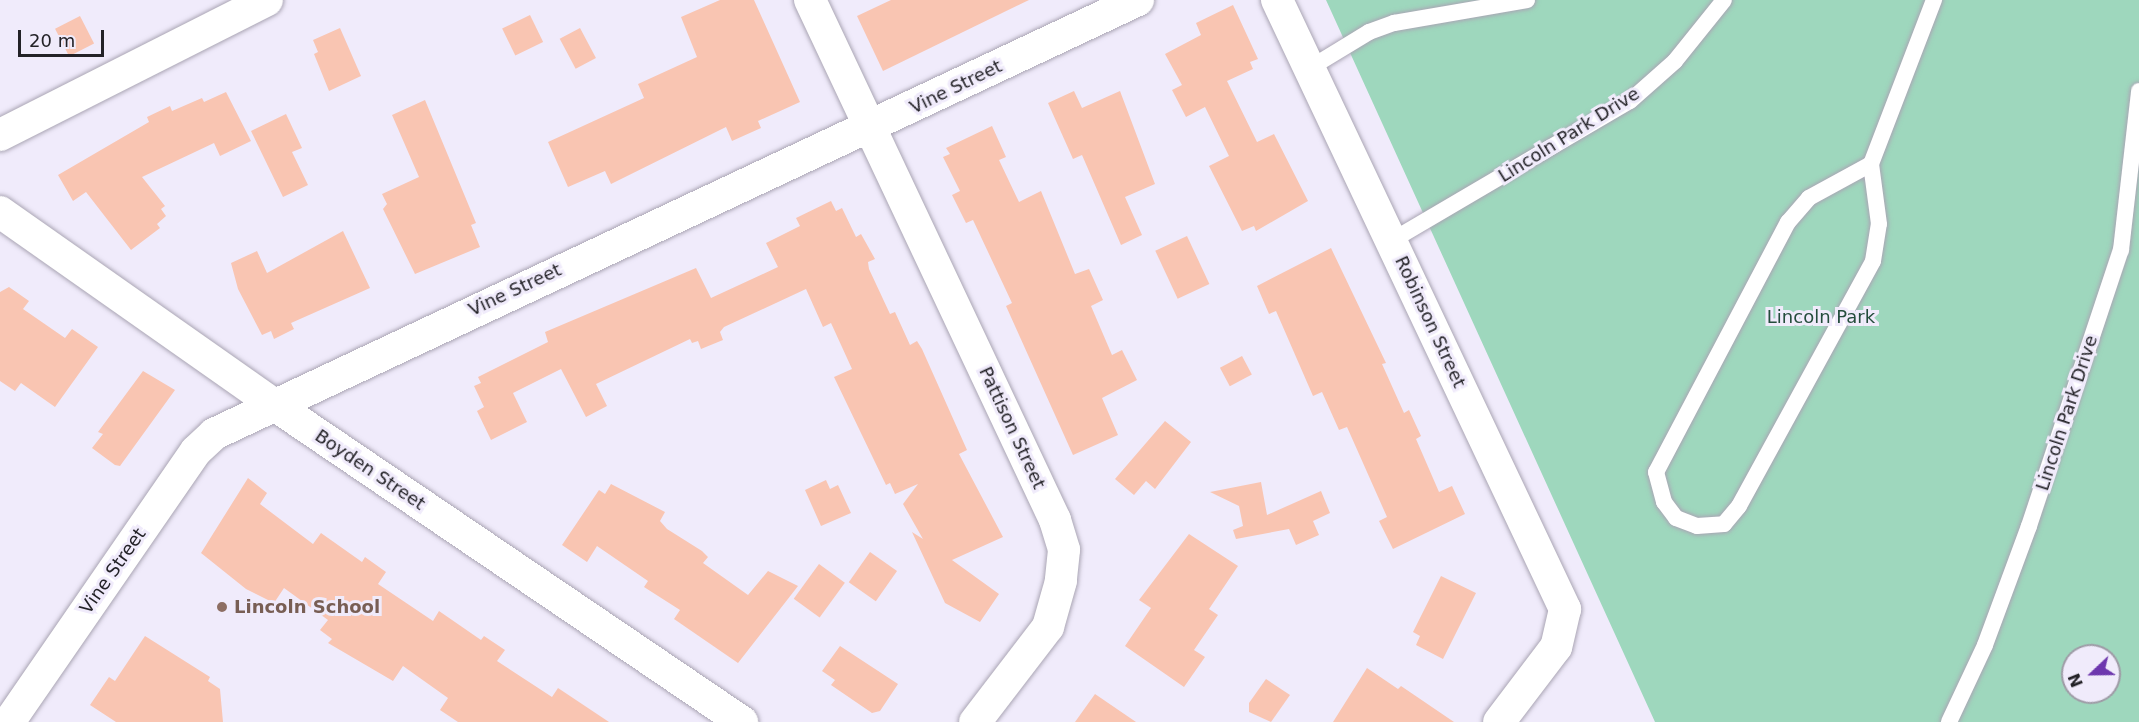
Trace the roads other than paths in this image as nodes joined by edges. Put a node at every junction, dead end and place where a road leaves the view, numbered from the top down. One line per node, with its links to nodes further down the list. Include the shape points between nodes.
1 (267, 0): 11 (street)
2 (810, 0): 10 (street, Pattison Street)
3 (1138, 0): 10 (street, Vine Street)
4 (1277, 0): 8 (street, Robinson Street)
5 (1527, 0): 8 (lane, via 1394,23 1369,32)
6 (1724, 0): 14 (lane, Lincoln Park Drive, via 1675,61 1630,101)
7 (1934, 0): 12 (lane)
8 (1310, 68): 14 (street, Robinson Street)
9 (2139, 91): 20 (lane, Lincoln Park Drive, via 2121,250 2029,526 1985,645)
10 (872, 128): 15 (street, Vine Street, via 645,228); 18 (street, Pattison Street, via 1055,520 1064,550 1061,581 1048,627)
11 (0, 135)
12 (1871, 164): 12 (lane, via 1809,198 1788,222 1656,472 1664,502 1676,518 1697,526 1724,524 1739,506 1873,261 1879,224)
13 (0, 212): 15 (street, Boyden Street)
14 (1391, 241): 19 (street, Robinson Street, via 1565,609 1556,647)
15 (273, 404): 16 (street, Vine Street, via 214,434 196,451); 17 (street, Boyden Street)
16 (9, 722)
17 (742, 722)
18 (975, 722)
19 (1499, 722)
20 (1949, 722)

